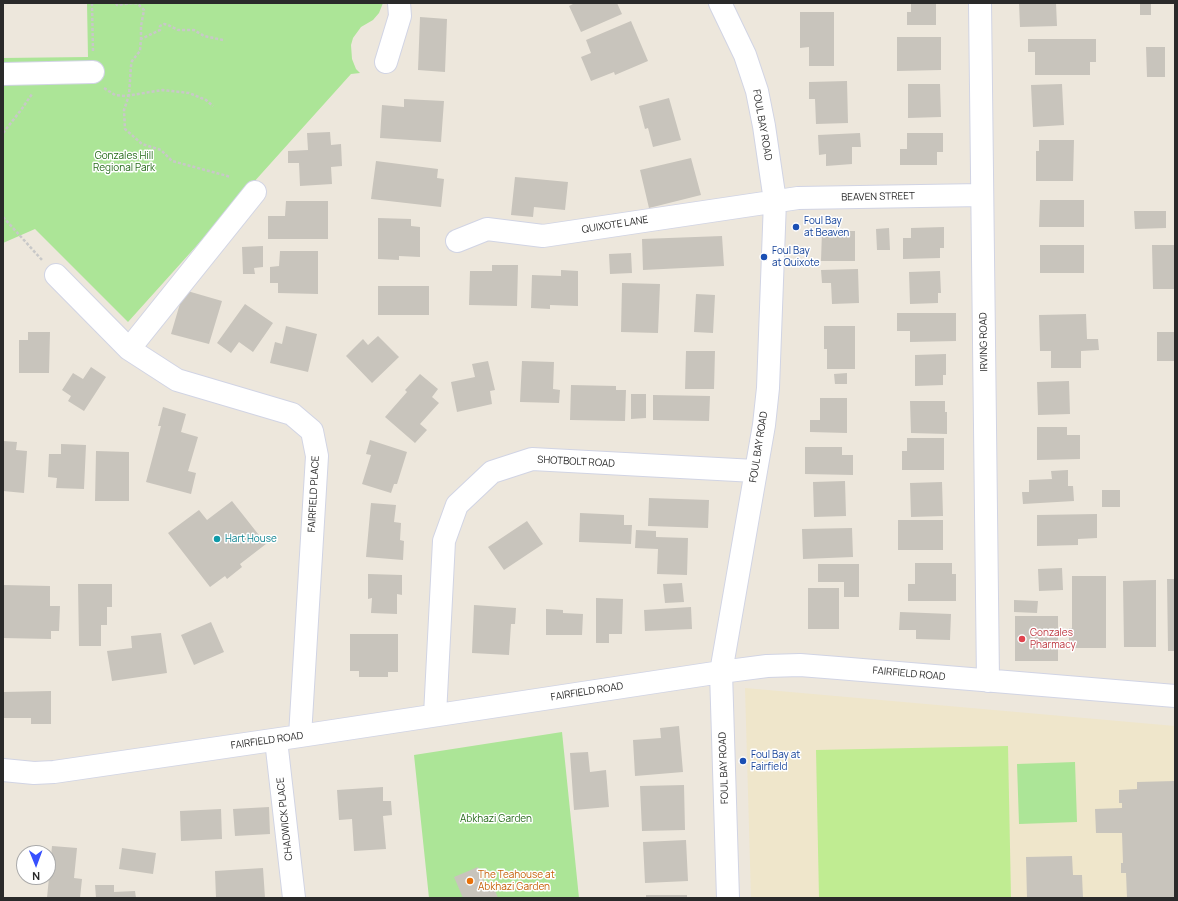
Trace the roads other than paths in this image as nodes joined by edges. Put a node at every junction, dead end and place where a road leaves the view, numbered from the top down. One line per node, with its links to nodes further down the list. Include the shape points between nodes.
1 (399, 3): 4 (street, via 400,16)
2 (720, 3): 9 (street, FOUL BAY ROAD, via 745,56 757,91)
3 (980, 3): 8 (street, IRVING ROAD)
4 (386, 62)
5 (93, 72): 6 (street)
6 (3, 74)
7 (255, 192): 12 (street)
8 (982, 195): 9 (street, BEAVEN STREET, via 798,198); 15 (street, IRVING ROAD)
9 (775, 201): 10 (street, QUIXOTE LANE, via 543,236 487,229); 13 (street, FOUL BAY ROAD, via 768,388)
10 (457, 240)
11 (56, 275): 12 (street, FAIRFIELD PLACE)
12 (129, 348): 18 (street, FAIRFIELD PLACE, via 177,380 292,414 312,431 317,456)
13 (755, 471): 14 (street, FOUL BAY ROAD); 17 (street, SHOTBOLT ROAD, via 532,459 492,472 457,505 444,541)
14 (721, 672): 15 (street, FAIRFIELD ROAD, via 800,665); 17 (street, FAIRFIELD ROAD); 22 (street, FOUL BAY ROAD)
15 (988, 681): 16 (street, FAIRFIELD ROAD)
16 (1175, 696)
17 (435, 716): 18 (street, FAIRFIELD ROAD)
18 (300, 736): 19 (street, FAIRFIELD ROAD)
19 (276, 740): 20 (street, FAIRFIELD ROAD, via 54,772); 21 (street, CHADWICK PLACE)
20 (3, 770)
21 (294, 898)
22 (728, 898)

